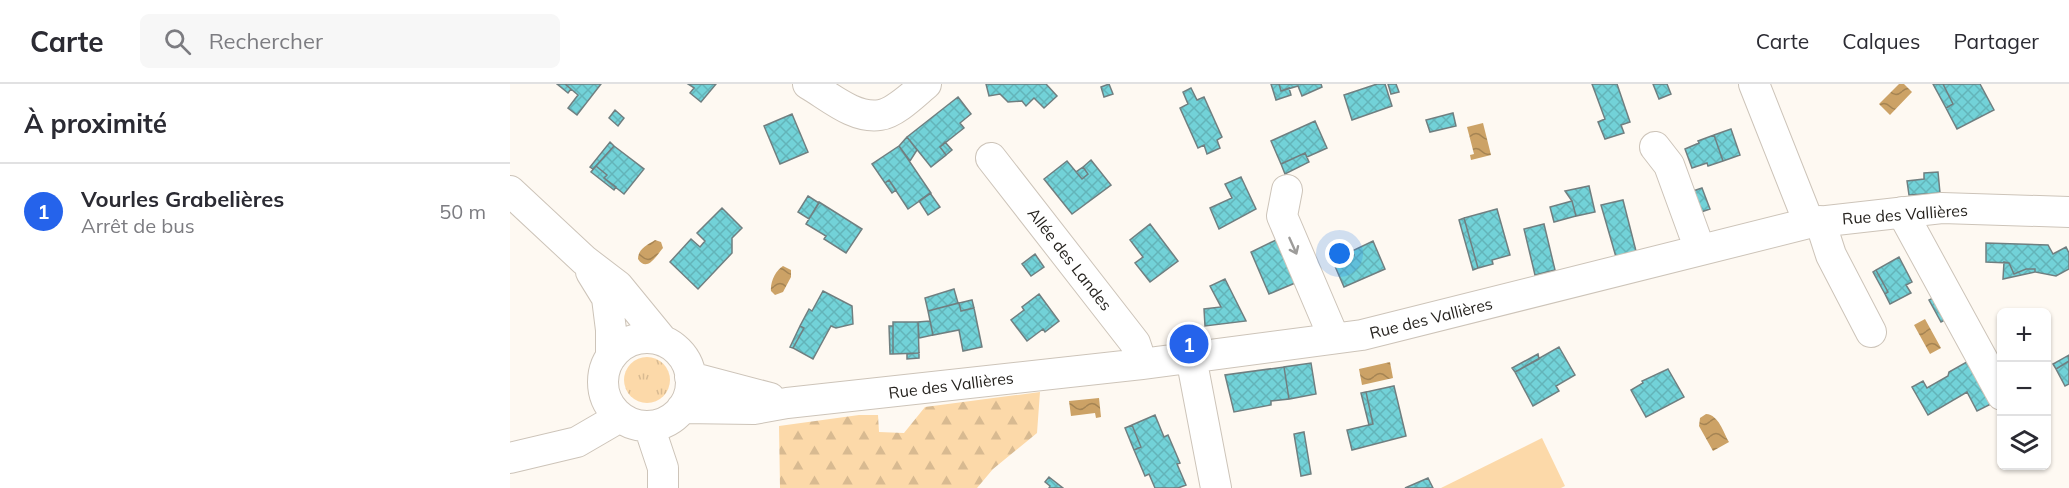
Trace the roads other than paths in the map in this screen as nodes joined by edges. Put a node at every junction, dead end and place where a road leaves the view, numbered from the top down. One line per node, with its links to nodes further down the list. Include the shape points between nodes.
1 (808, 84): 2 (street, via 858,114 880,115 906,102)
2 (926, 84)
3 (1754, 84): 10 (street)
4 (1655, 147): 11 (street, via 1669,165)
5 (991, 158): 18 (street, Allée des Landes, via 1135,343)
6 (1287, 190): 14 (street, one-way to 14, via 1282,216)
7 (510, 191): 12 (street)
8 (1902, 212): 9 (street, Rue des Vallières, via 1942,208); 10 (street, Rue des Vallières); 20 (street)
9 (2069, 212)
10 (1815, 222): 11 (street, Rue des Vallières); 13 (street)
11 (1700, 250): 14 (street, Rue des Vallières, via 1362,335)
12 (584, 260): 15 (street, via 618,286); 16 (street, via 607,298)
13 (1871, 333)
14 (1334, 338): 17 (street, Rue des Vallières)
15 (663, 341): 16 (street, via 634,340); 19 (street, via 682,355)
16 (610, 357): 21 (street, via 605,367)
17 (1191, 357): 18 (street, Rue des Vallières); 29 (street)
18 (1142, 364): 22 (street, Rue des Vallières)
19 (690, 377): 22 (street, Rue des Vallières); 23 (street)
20 (1997, 388)
21 (604, 390): 24 (street); 26 (street)
22 (787, 403): 23 (street, Rue des Vallières, via 754,409)
23 (682, 408): 25 (street, via 662,423)
24 (620, 417): 25 (street); 26 (street, via 577,442)
25 (649, 426): 28 (street, via 663,468)
26 (553, 448): 27 (street)
27 (510, 458)
28 (663, 488)
29 (1216, 488)

